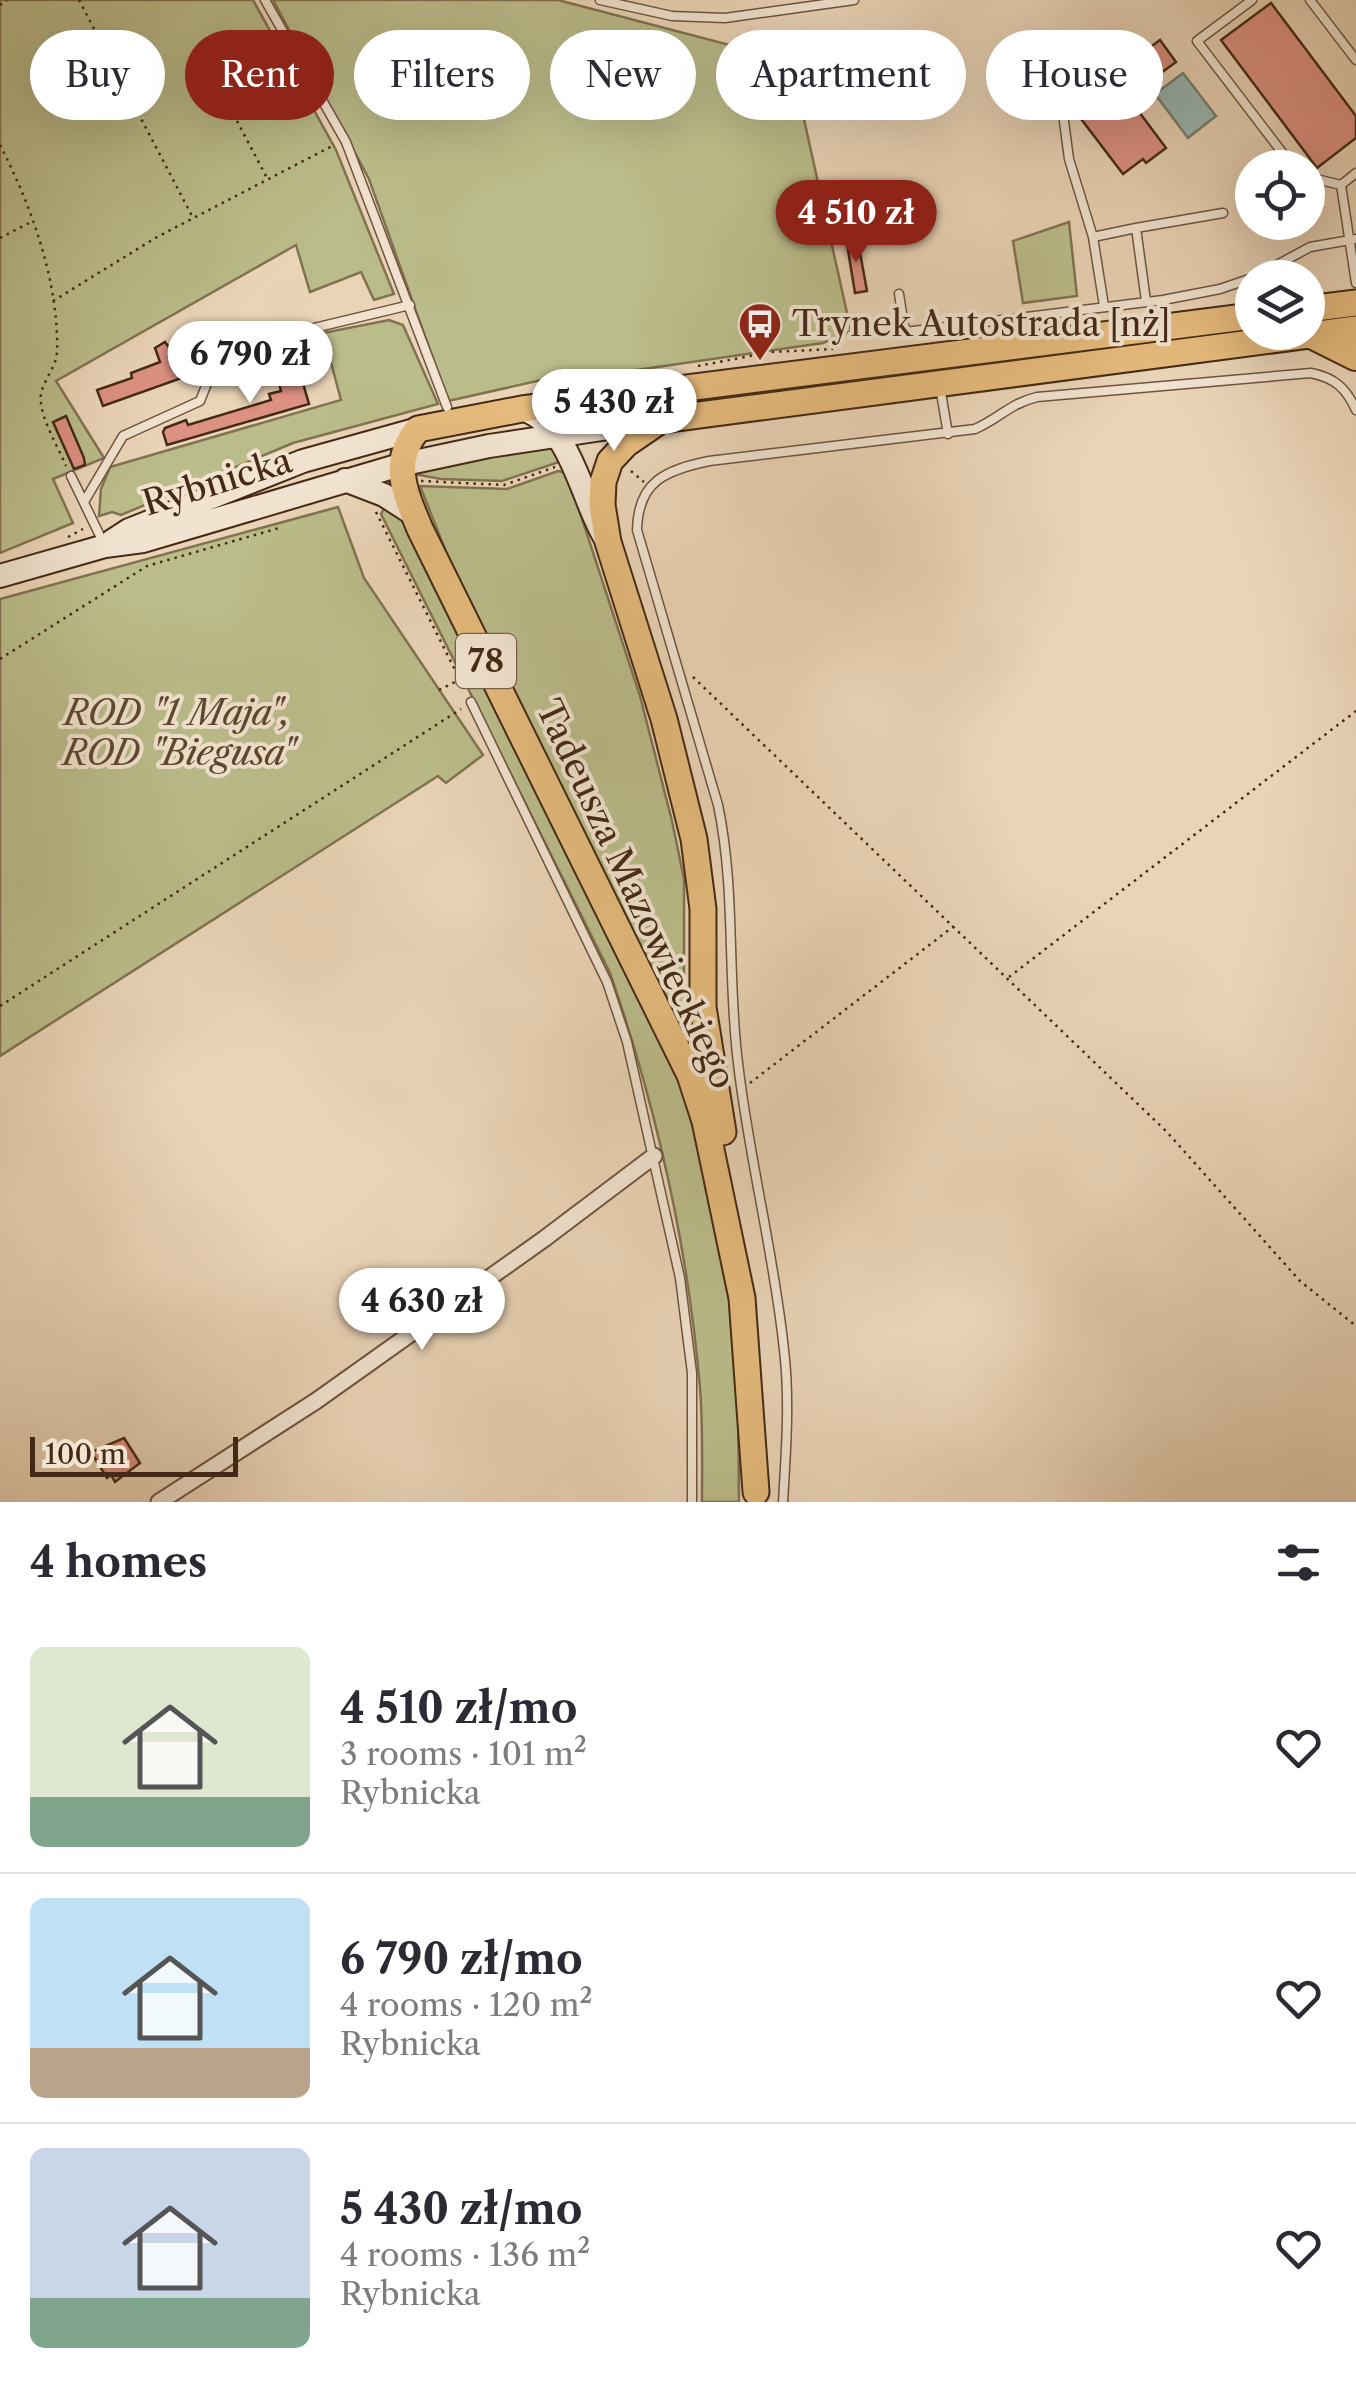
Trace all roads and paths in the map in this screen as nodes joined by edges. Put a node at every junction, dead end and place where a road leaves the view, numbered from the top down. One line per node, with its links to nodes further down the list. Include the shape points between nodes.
1 (8, 0): 8 (path)
2 (79, 0): 20 (path)
3 (265, 0): 12 (lane)
4 (600, 0): 5 (lane, via 672,16 724,18)
5 (854, 0)
6 (1252, 0): 14 (lane, via 1197,41)
7 (1310, 0): 9 (lane)
8 (0, 4)
9 (1356, 60)
10 (237, 120): 16 (path)
11 (1064, 120): 23 (lane)
12 (344, 139): 16 (path); 33 (lane)
13 (0, 145): 21 (path)
14 (1280, 150)
15 (1356, 173): 18 (lane)
16 (268, 179): 20 (path)
17 (1325, 181): 18 (lane)
18 (1340, 185): 25 (lane)
19 (1223, 212): 22 (lane)
20 (194, 218): 31 (path)
21 (34, 221): 24 (path); 31 (path)
22 (1136, 228): 23 (lane); 30 (lane)
23 (1093, 237): 34 (lane)
24 (0, 238)
25 (1353, 240): 26 (lane, via 1310,246); 27 (lane)
26 (1285, 260)
27 (1356, 283)
28 (1235, 284): 30 (lane)
29 (900, 294): 34 (lane, via 905,332)
30 (1146, 301): 34 (lane)
31 (52, 302): 39 (path)
32 (1356, 303): 35 (main road, 78)
33 (410, 304): 47 (lane); 60 (lane, via 226,350 200,401 122,436)
34 (1104, 306)
35 (1325, 315)
36 (1235, 318): 48 (main road, Rybnicka)
37 (1325, 323): 40 (main road, 78)
38 (61, 325): 39 (path)
39 (56, 329): 57 (path, via 58,356 42,407)
40 (1356, 329)
41 (1325, 332): 44 (highway)
42 (1235, 334): 46 (main road, 78)
43 (809, 352): 45 (path)
44 (1356, 355)
45 (691, 367)
46 (940, 383): 50 (main road, Rybnicka / 78); 52 (lane)
47 (446, 407)
48 (522, 409): 51 (main road, Rybnicka); 53 (main road)
49 (1356, 410): 52 (lane, via 1332,378 1281,374 1036,397 1013,403 994,421)
50 (661, 420): 53 (main road, Rybnicka); 64 (main road, 78, via 607,467 601,492)
51 (418, 429): 56 (main road, via 404,449); 65 (main road, Rybnicka, via 284,468 128,530)
52 (948, 434): 59 (lane, via 708,460 676,468)
53 (560, 436): 56 (main road, Rybnicka, via 460,451); 64 (main road, Tadeusza Mazowieckiego)
54 (566, 466): 56 (path, via 504,484)
55 (620, 466): 59 (path)
56 (407, 473): 58 (main road, Rybnicka); 62 (main road, Tadeusza Mazowieckiego / 78)
57 (71, 476): 60 (lane)
58 (345, 480): 62 (main road); 65 (main road, Rybnicka, via 143,541)
59 (650, 487): 68 (lane, via 637,530)
60 (84, 502): 65 (lane)
61 (373, 507): 69 (path)
62 (415, 515): 79 (main road, Tadeusza Mazowieckiego / 78, via 690,1075 742,1298)
63 (279, 528): 67 (path, via 147,566)
64 (608, 542): 79 (main road, Tadeusza Mazowieckiego / 78, via 664,719 699,867 702,1007 763,1361)
65 (105, 546): 66 (main road, Rybnicka)
66 (0, 576)
67 (0, 659)
68 (679, 675): 73 (path, via 692,675); 76 (lane, via 728,852)
69 (460, 680): 70 (path); 71 (path)
70 (439, 690)
71 (471, 702): 75 (path); 77 (lane, via 607,982)
72 (1356, 711): 74 (path)
73 (955, 925): 74 (path); 76 (path)
74 (1008, 978): 78 (path, via 1166,1132 1300,1281)
75 (0, 1006)
76 (740, 1090): 82 (lane, via 785,1354)
77 (654, 1156): 80 (street, via 316,1400); 81 (lane, via 692,1374)
78 (1356, 1326)
79 (756, 1497)
80 (159, 1502)
81 (692, 1502)
82 (783, 1502)

